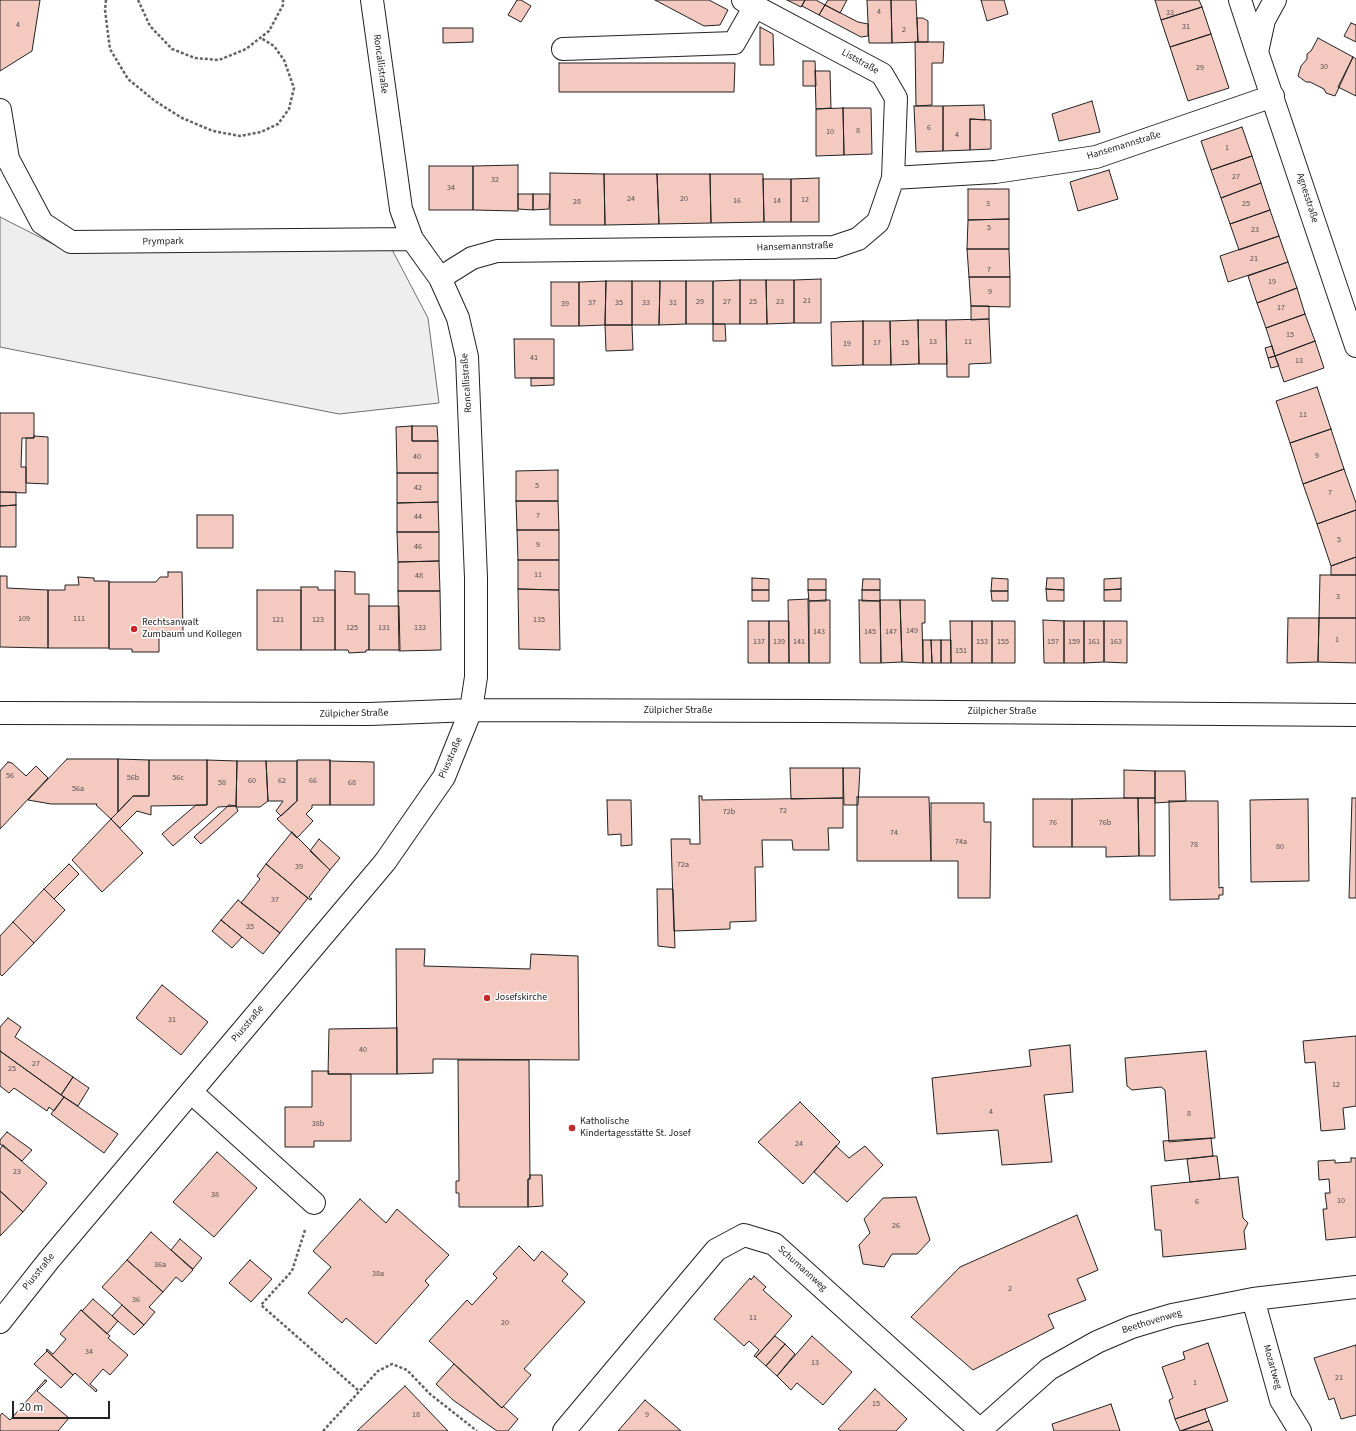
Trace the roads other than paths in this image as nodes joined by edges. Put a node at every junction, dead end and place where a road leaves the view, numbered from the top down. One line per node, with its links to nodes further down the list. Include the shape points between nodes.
1 (372, 0): 10 (street, Roncallistraße, via 399,201)
2 (1240, 0): 6 (street, Agnesstraße)
3 (1275, 0): 6 (street, via 1264,20)
4 (749, 3): 5 (street, via 734,43); 9 (street, Liststraße, via 882,74 896,98)
5 (563, 49)
6 (1257, 52): 7 (street, Agnesstraße)
7 (1273, 96): 9 (street, Hansemannstraße, via 1096,157 995,172); 12 (street, Agnesstraße)
8 (0, 110): 10 (street, Prympark, via 11,166 42,223 70,242)
9 (893, 178): 11 (street, Hansemannstraße, via 878,222 858,239 834,247 497,251 472,258)
10 (412, 239): 11 (street, Roncallistraße)
11 (440, 278): 13 (street, Roncallistraße, via 458,318 466,357 476,578 476,676)
12 (1356, 346)
13 (471, 710): 14 (street, Zülpicher Straße, via 370,714); 15 (street, Zülpicher Straße); 16 (street, Piusstraße, via 444,777 385,862)
14 (0, 713)
15 (1356, 715)
16 (191, 1092): 17 (street); 20 (street, Piusstraße)
17 (314, 1203)
18 (1356, 1287): 19 (street, Beethovenweg)
19 (1253, 1299): 22 (street, Beethovenweg, via 1172,1315 1132,1327 1097,1342 1049,1370); 23 (street, Mozartweg, via 1281,1400)
20 (0, 1322)
21 (564, 1431): 22 (street, Schumannweg, via 716,1250 744,1235 774,1244)
22 (979, 1431)
23 (1300, 1431)

